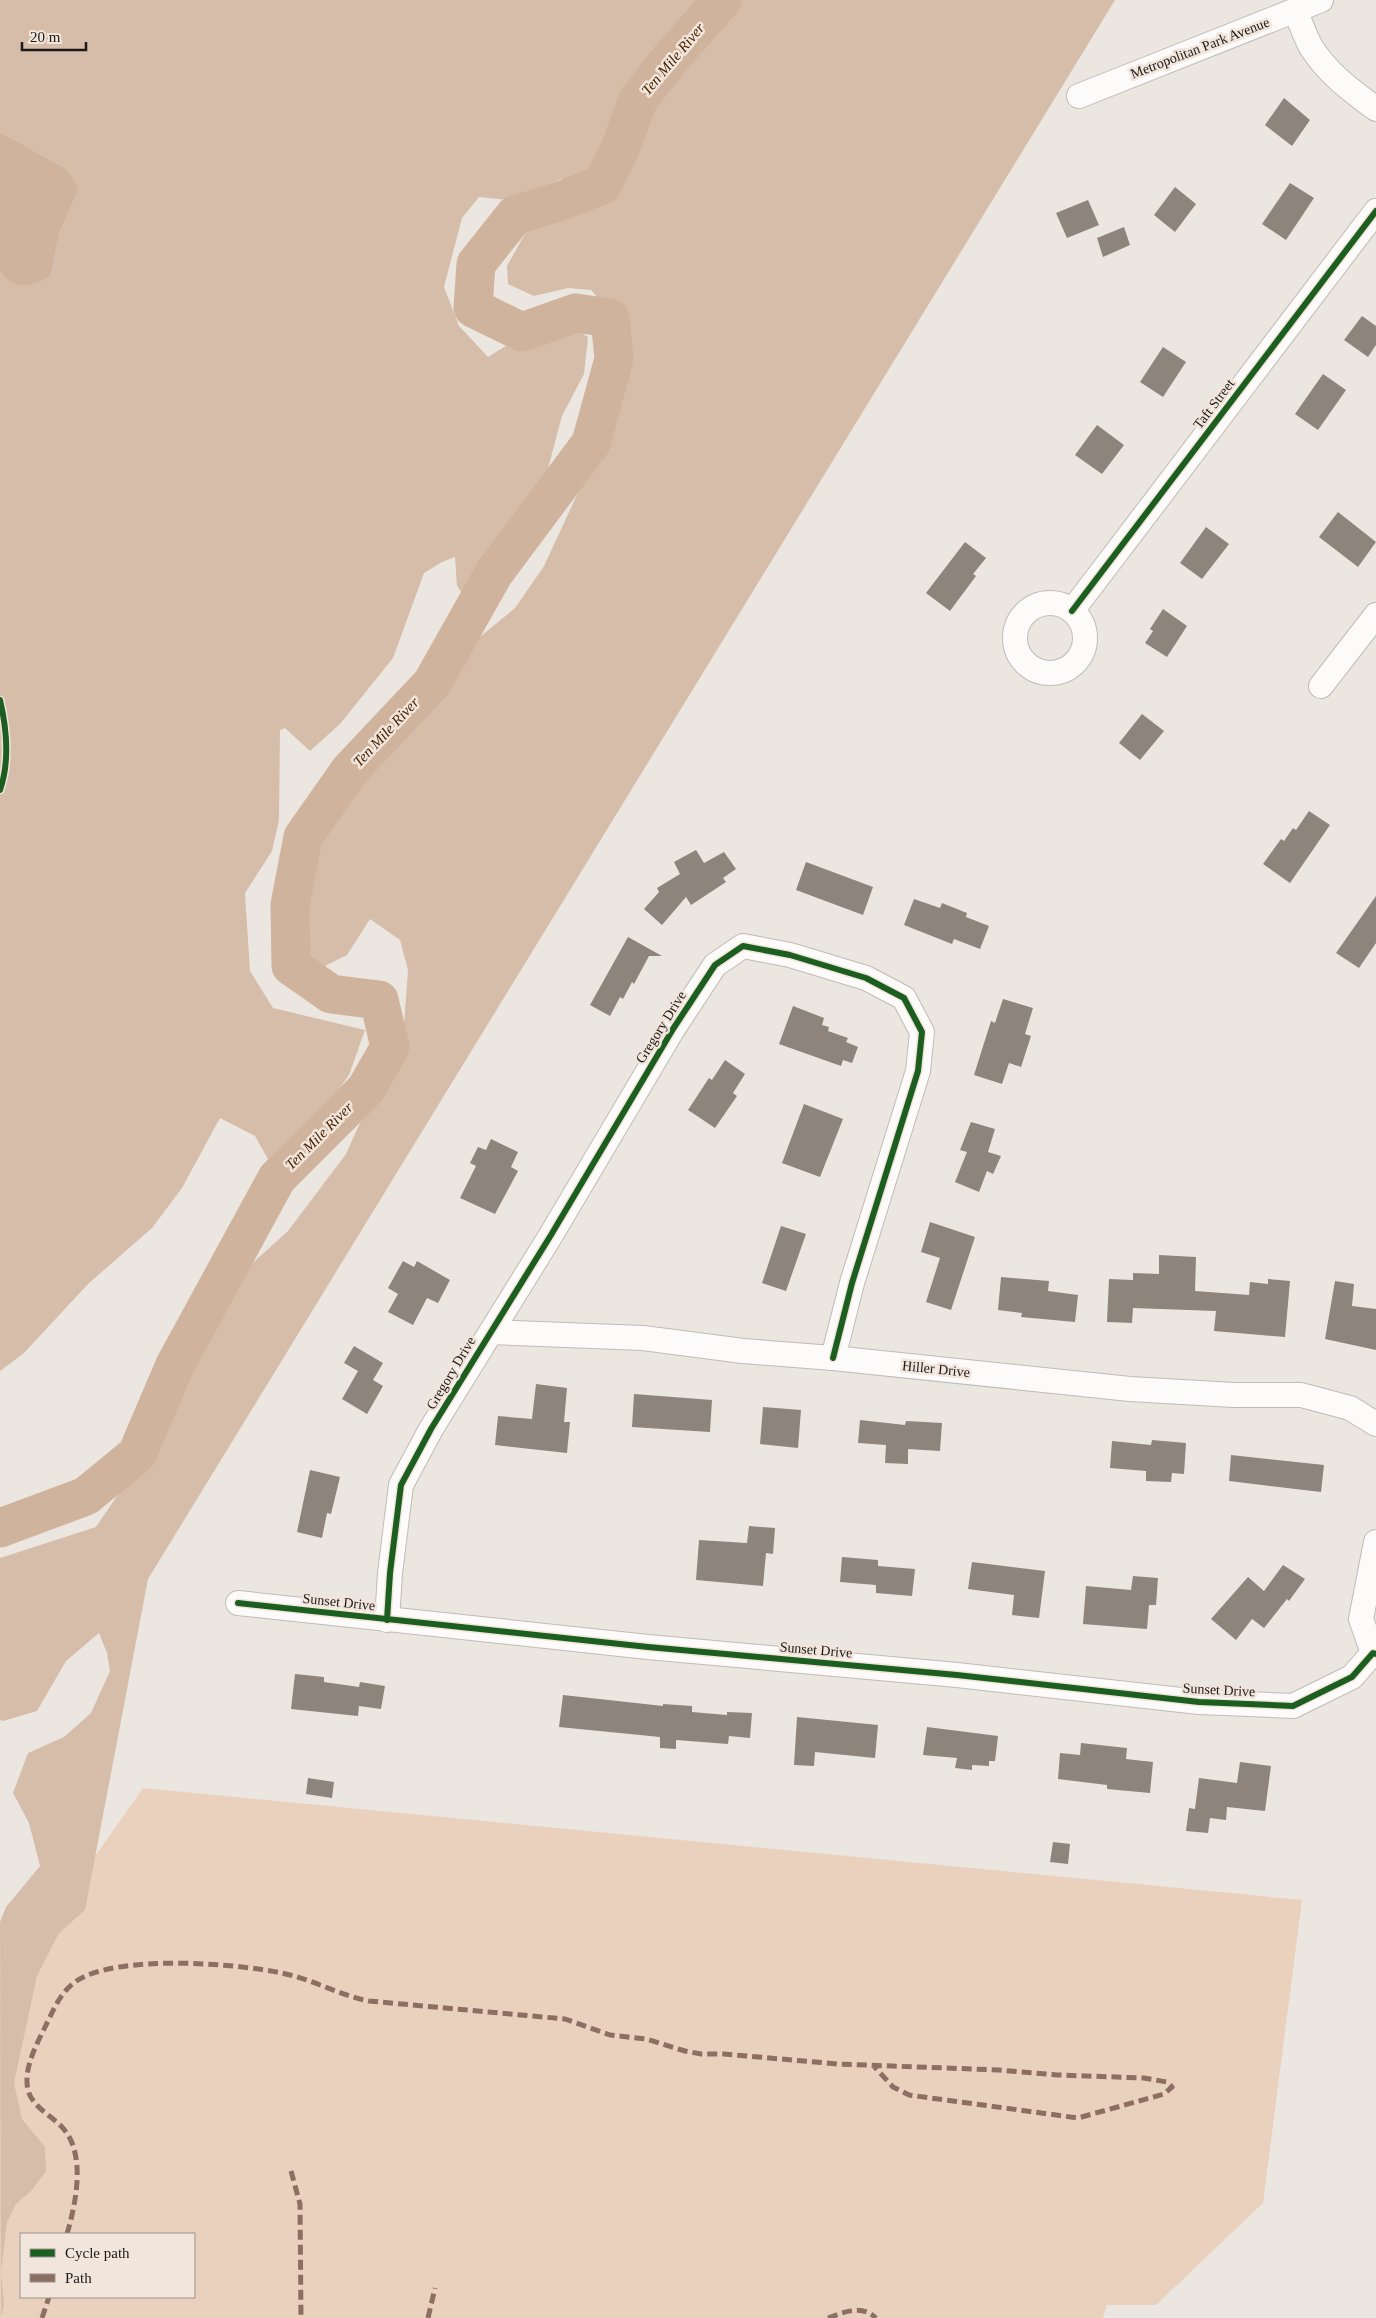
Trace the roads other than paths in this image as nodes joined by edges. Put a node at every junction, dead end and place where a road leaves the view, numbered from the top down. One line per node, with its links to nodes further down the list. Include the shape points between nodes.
1 (1321, 0): 2 (street, Metropolitan Park Avenue)
2 (1296, 11): 3 (street, Metropolitan Park Avenue); 4 (street, via 1311,46 1323,64)
3 (1079, 96)
4 (1376, 109)
5 (1376, 211): 6 (street, Taft Street)
6 (1072, 611)
7 (1376, 615): 8 (street)
8 (1321, 686)
9 (491, 1332): 10 (street, Hiller Drive, via 643,1338); 10 (street, Gregory Drive, via 699,989 715,965 743,946 790,955 866,978 904,998 922,1032 918,1071); 14 (street, Gregory Drive, via 431,1429 401,1485)
10 (832, 1358): 11 (street, Hiller Drive, via 1130,1389 1301,1395 1350,1408)
11 (1376, 1424)
12 (1376, 1542): 15 (street, via 1361,1619)
13 (238, 1603): 14 (street, Sunset Drive)
14 (387, 1620): 15 (street, Sunset Drive, via 1200,1702 1293,1706 1352,1677)
15 (1374, 1654)

